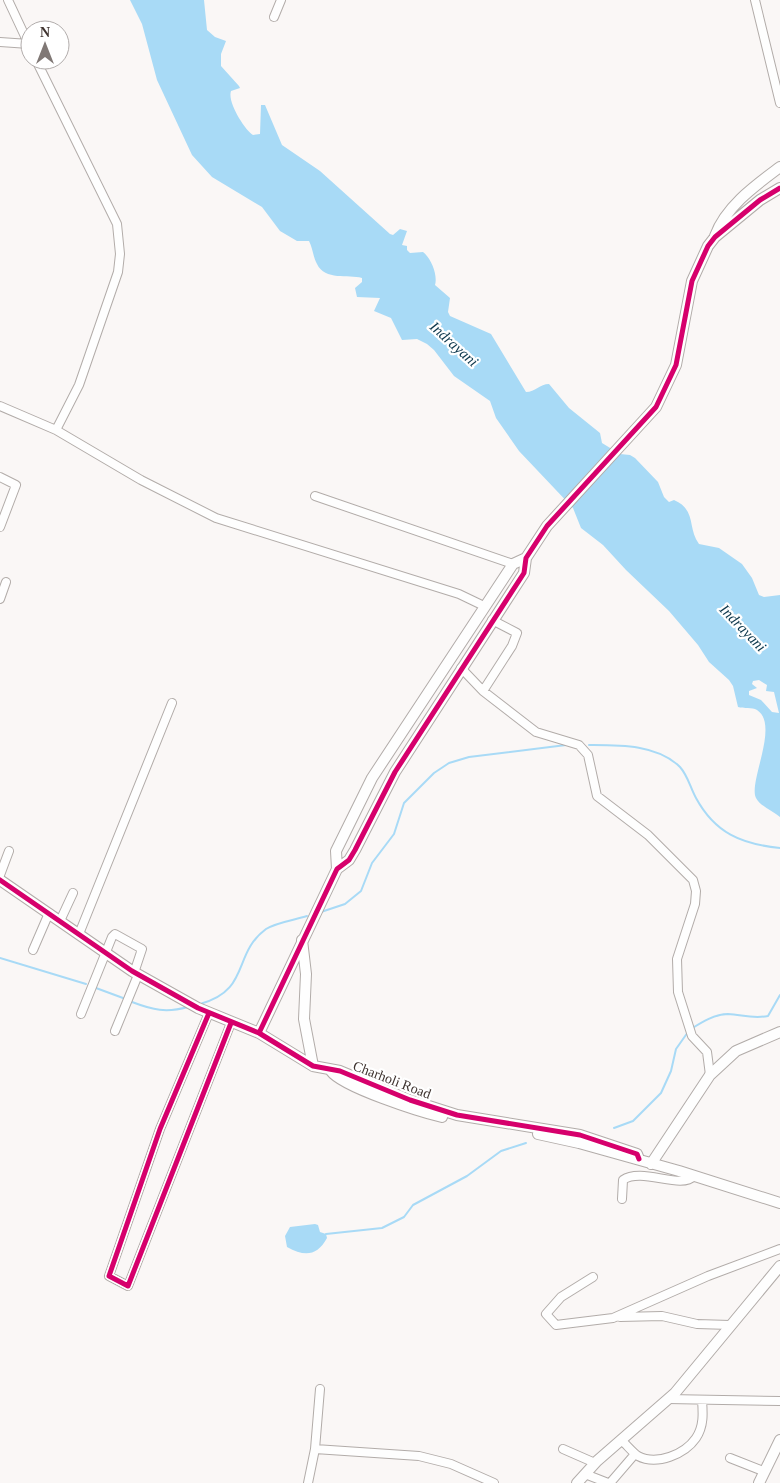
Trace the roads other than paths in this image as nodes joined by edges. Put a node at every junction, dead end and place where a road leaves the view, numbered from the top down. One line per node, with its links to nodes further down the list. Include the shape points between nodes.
1 (8, 0): 5 (street)
2 (281, 0): 4 (street)
3 (755, 0): 8 (street)
4 (274, 17)
5 (20, 26)
6 (0, 42): 7 (street)
7 (20, 44)
8 (776, 68): 10 (street)
9 (41, 70): 15 (street, via 111,210 119,236 118,272 113,292 79,385)
10 (780, 103)
11 (780, 167): 13 (street, via 737,203 724,218)
12 (780, 188): 13 (street)
13 (715, 237): 19 (street, via 692,281 676,365 656,408 547,526)
14 (0, 406): 15 (street)
15 (56, 430): 23 (street, via 141,480 216,518 459,594)
16 (0, 477): 18 (street, via 16,485)
17 (315, 496): 20 (street)
18 (0, 526)
19 (526, 558): 20 (street); 24 (street, via 524,573)
20 (513, 564): 23 (street)
21 (6, 582): 22 (street)
22 (0, 599)
23 (484, 606): 29 (street, via 372,778 336,851)
24 (492, 620): 25 (street); 26 (street, via 517,633)
25 (460, 668): 26 (street); 29 (street, via 395,772 349,860)
26 (483, 690): 47 (street, via 536,732 584,749 597,796 648,834 693,880 695,904 677,959 678,992 692,1036 707,1052)
27 (172, 703): 35 (street)
28 (9, 851): 30 (street)
29 (337, 869): 36 (street)
30 (0, 876)
31 (0, 880): 33 (street, Charholi Road)
32 (73, 893): 34 (street)
33 (49, 914): 34 (street, Charholi Road); 37 (street)
34 (60, 921): 35 (street, Charholi Road)
35 (78, 934): 38 (street, Charholi Road)
36 (302, 940): 45 (street); 46 (street, via 304,1019)
37 (33, 950)
38 (105, 953): 39 (street, Charholi Road); 39 (street, via 115,934 139,947 142,953); 41 (street)
39 (136, 974): 40 (street, Charholi Road); 43 (street)
40 (209, 1013): 42 (street, Charholi Road); 42 (street, via 160,1128 109,1276 128,1286)
41 (81, 1014)
42 (231, 1023): 45 (street, Charholi Road)
43 (115, 1031)
44 (780, 1032): 47 (street, via 736,1051)
45 (259, 1033): 46 (street, Charholi Road)
46 (313, 1066): 48 (street, Charholi Road, via 340,1071 440,1110 500,1125 547,1128 601,1141 636,1154 639,1160)
47 (710, 1075): 48 (street)
48 (651, 1164): 49 (street, Charholi Road)
49 (694, 1176): 50 (street, via 686,1180 629,1176 622,1180); 51 (street, Charholi Road)
50 (622, 1199)
51 (780, 1204)
52 (780, 1249): 55 (street, via 708,1276)
53 (780, 1266): 56 (street)
54 (593, 1277): 55 (street, via 561,1297 546,1314 556,1325)
55 (613, 1318): 56 (street, via 662,1316 697,1324)
56 (730, 1325): 58 (street)
57 (320, 1389): 63 (street)
58 (668, 1399): 59 (street); 61 (street)
59 (702, 1400): 60 (street); 65 (street, via 703,1422 696,1438 681,1452 654,1460)
60 (780, 1401)
61 (621, 1440): 65 (street); 67 (street)
62 (780, 1440): 68 (street)
63 (315, 1449): 70 (street); 71 (street, via 418,1456 451,1464)
64 (563, 1449): 67 (street)
65 (636, 1454): 73 (street)
66 (730, 1458): 68 (street)
67 (595, 1463): 69 (street)
68 (763, 1472): 74 (street)
69 (585, 1474): 72 (street); 73 (street)
70 (308, 1483)
71 (494, 1483)
72 (578, 1483)
73 (609, 1483)
74 (759, 1483)

